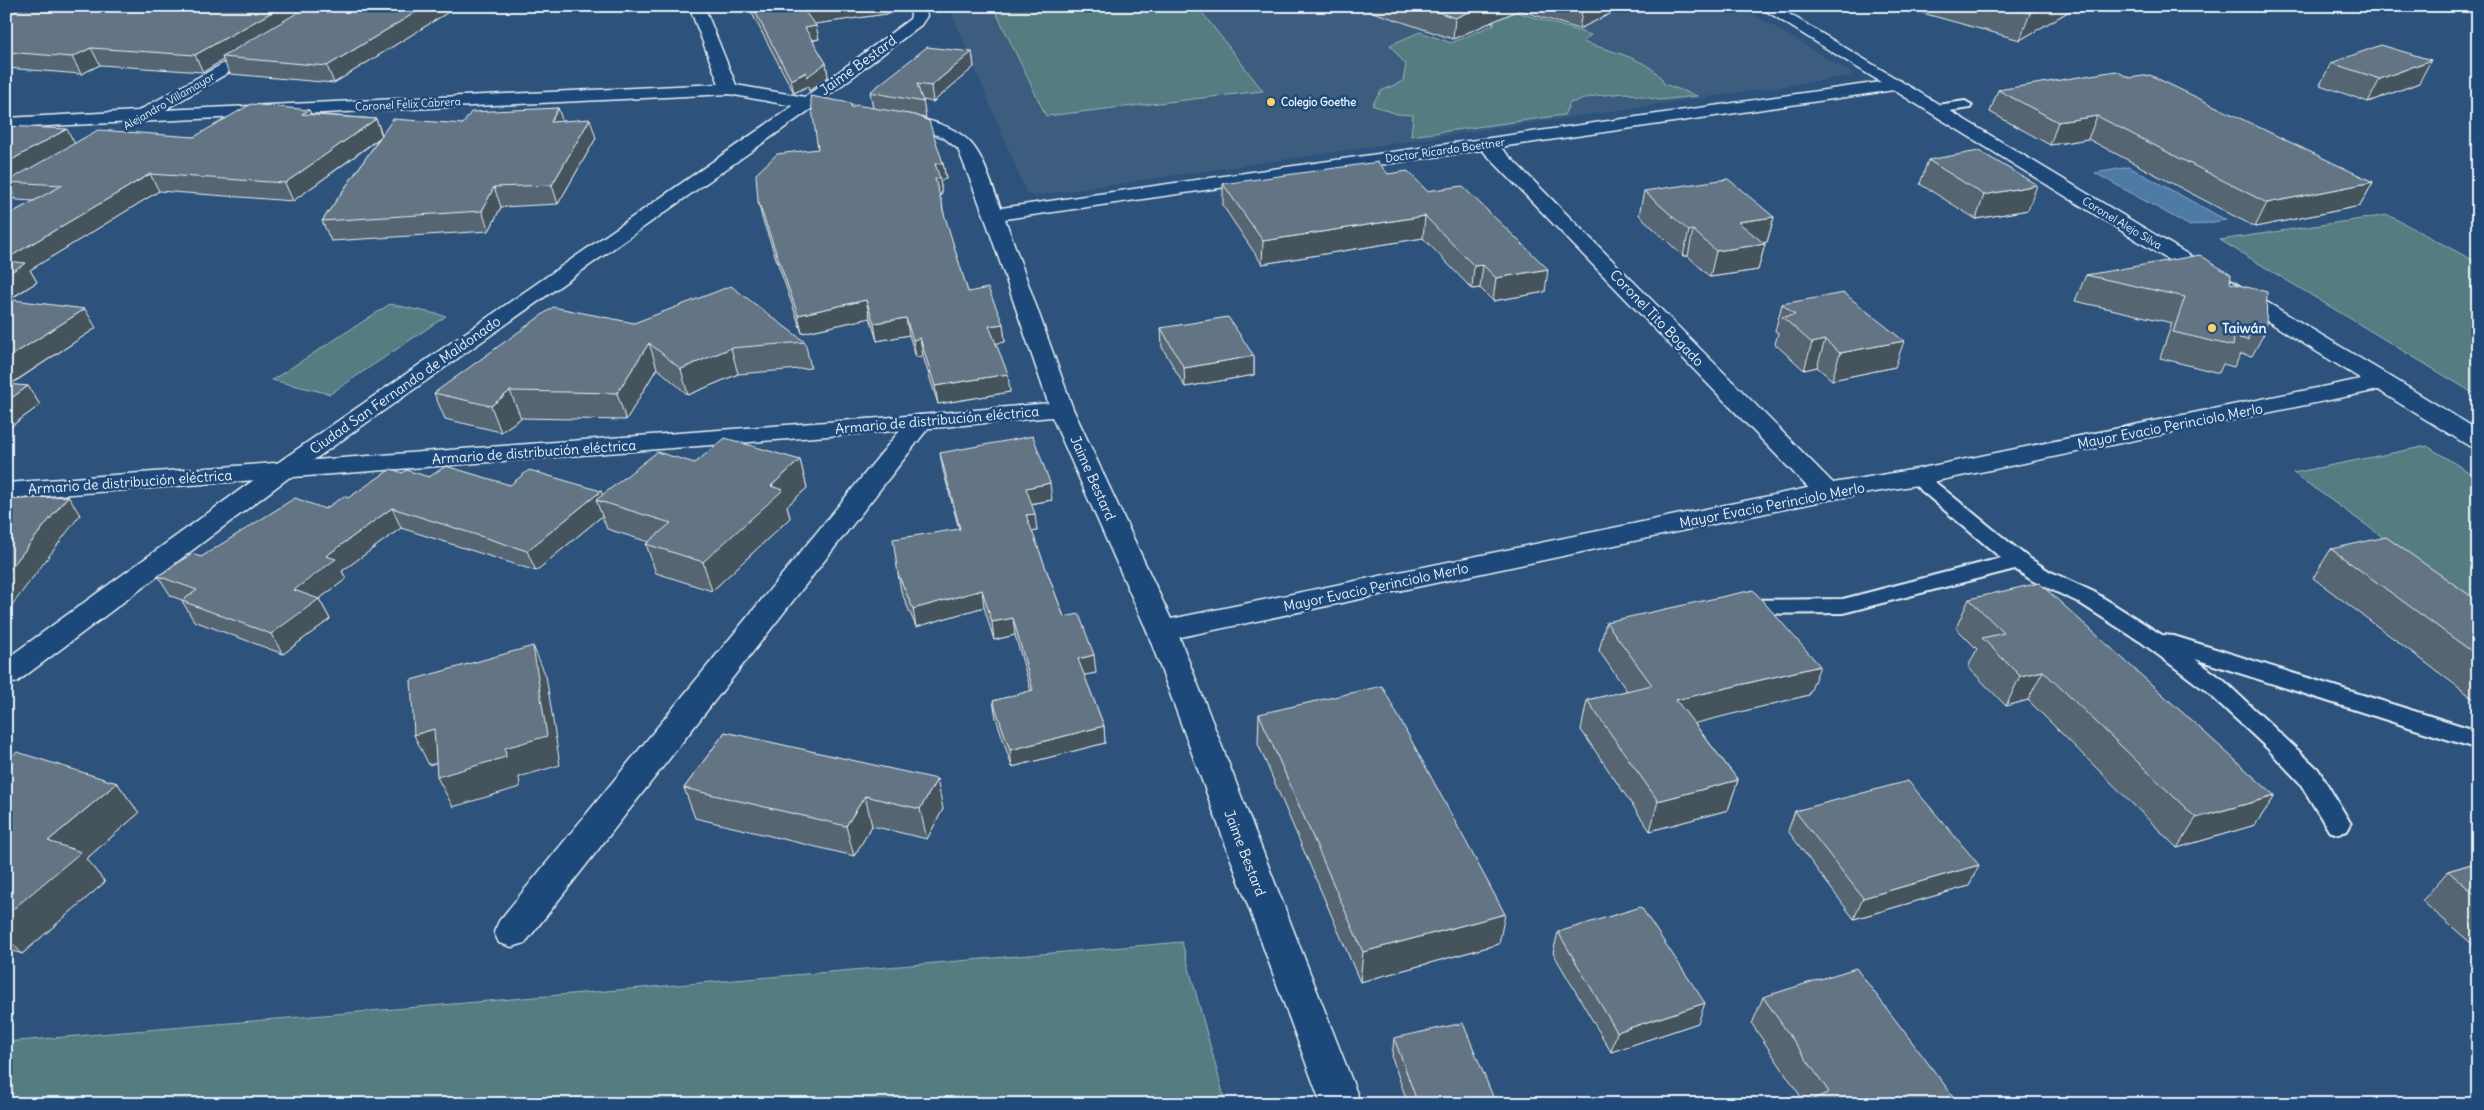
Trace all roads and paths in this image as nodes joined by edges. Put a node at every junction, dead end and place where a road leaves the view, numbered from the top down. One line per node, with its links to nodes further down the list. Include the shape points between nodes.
1 (696, 6): 6 (street)
2 (916, 6): 7 (street, Jaime Bestard, via 918,16 912,26)
3 (1765, 6): 5 (street, Coronel Alejo Silva)
4 (273, 41): 10 (street, Alejandro Villamayor)
5 (1895, 85): 9 (street, Coronel Alejo Silva); 13 (street, Doctor Ricardo Boettner)
6 (729, 89): 7 (street, Coronel Felix Cabrera); 10 (street, Coronel Felix Cabrera)
7 (808, 103): 16 (street, Jaime Bestard, via 922,124 959,139 969,152); 21 (street, Ciudad San Fernando de Maldonado)
8 (1965, 105): 9 (lane)
9 (1937, 110): 17 (street, Coronel Alejo Silva)
10 (142, 116): 11 (street, Coronel Felix Cabrera); 12 (street, Alejandro Villamayor)
11 (6, 123)
12 (108, 136)
13 (1486, 144): 16 (street, Doctor Ricardo Boettner); 24 (street, Coronel Tito Bogado)
14 (57, 166): 15 (street)
15 (6, 196)
16 (994, 215): 18 (street, Jaime Bestard)
17 (2383, 382): 20 (street, Coronel Alejo Silva); 22 (street, Mayor Evacio Perinciolo Merlo)
18 (1061, 409): 19 (street, Armario de distribución eléctrica); 27 (street, Jaime Bestard)
19 (920, 422): 21 (street, Armario de distribución eléctrica); 32 (street)
20 (2477, 439)
21 (282, 471): 23 (street, Armario de distribución eléctrica); 29 (street, Ciudad San Fernando de Maldonado)
22 (1917, 477): 24 (street, Mayor Evacio Perinciolo Merlo); 25 (lane)
23 (6, 491)
24 (1827, 492): 27 (street, Mayor Evacio Perinciolo Merlo)
25 (2018, 562): 26 (lane, via 1843,606); 28 (lane, via 2086,597)
26 (1718, 610)
27 (1162, 631): 33 (street, Jaime Bestard)
28 (2149, 637): 30 (lane); 31 (lane, via 2214,685 2276,742 2309,776)
29 (6, 674)
30 (2478, 740)
31 (2338, 824)
32 (512, 932)
33 (1341, 1104)

